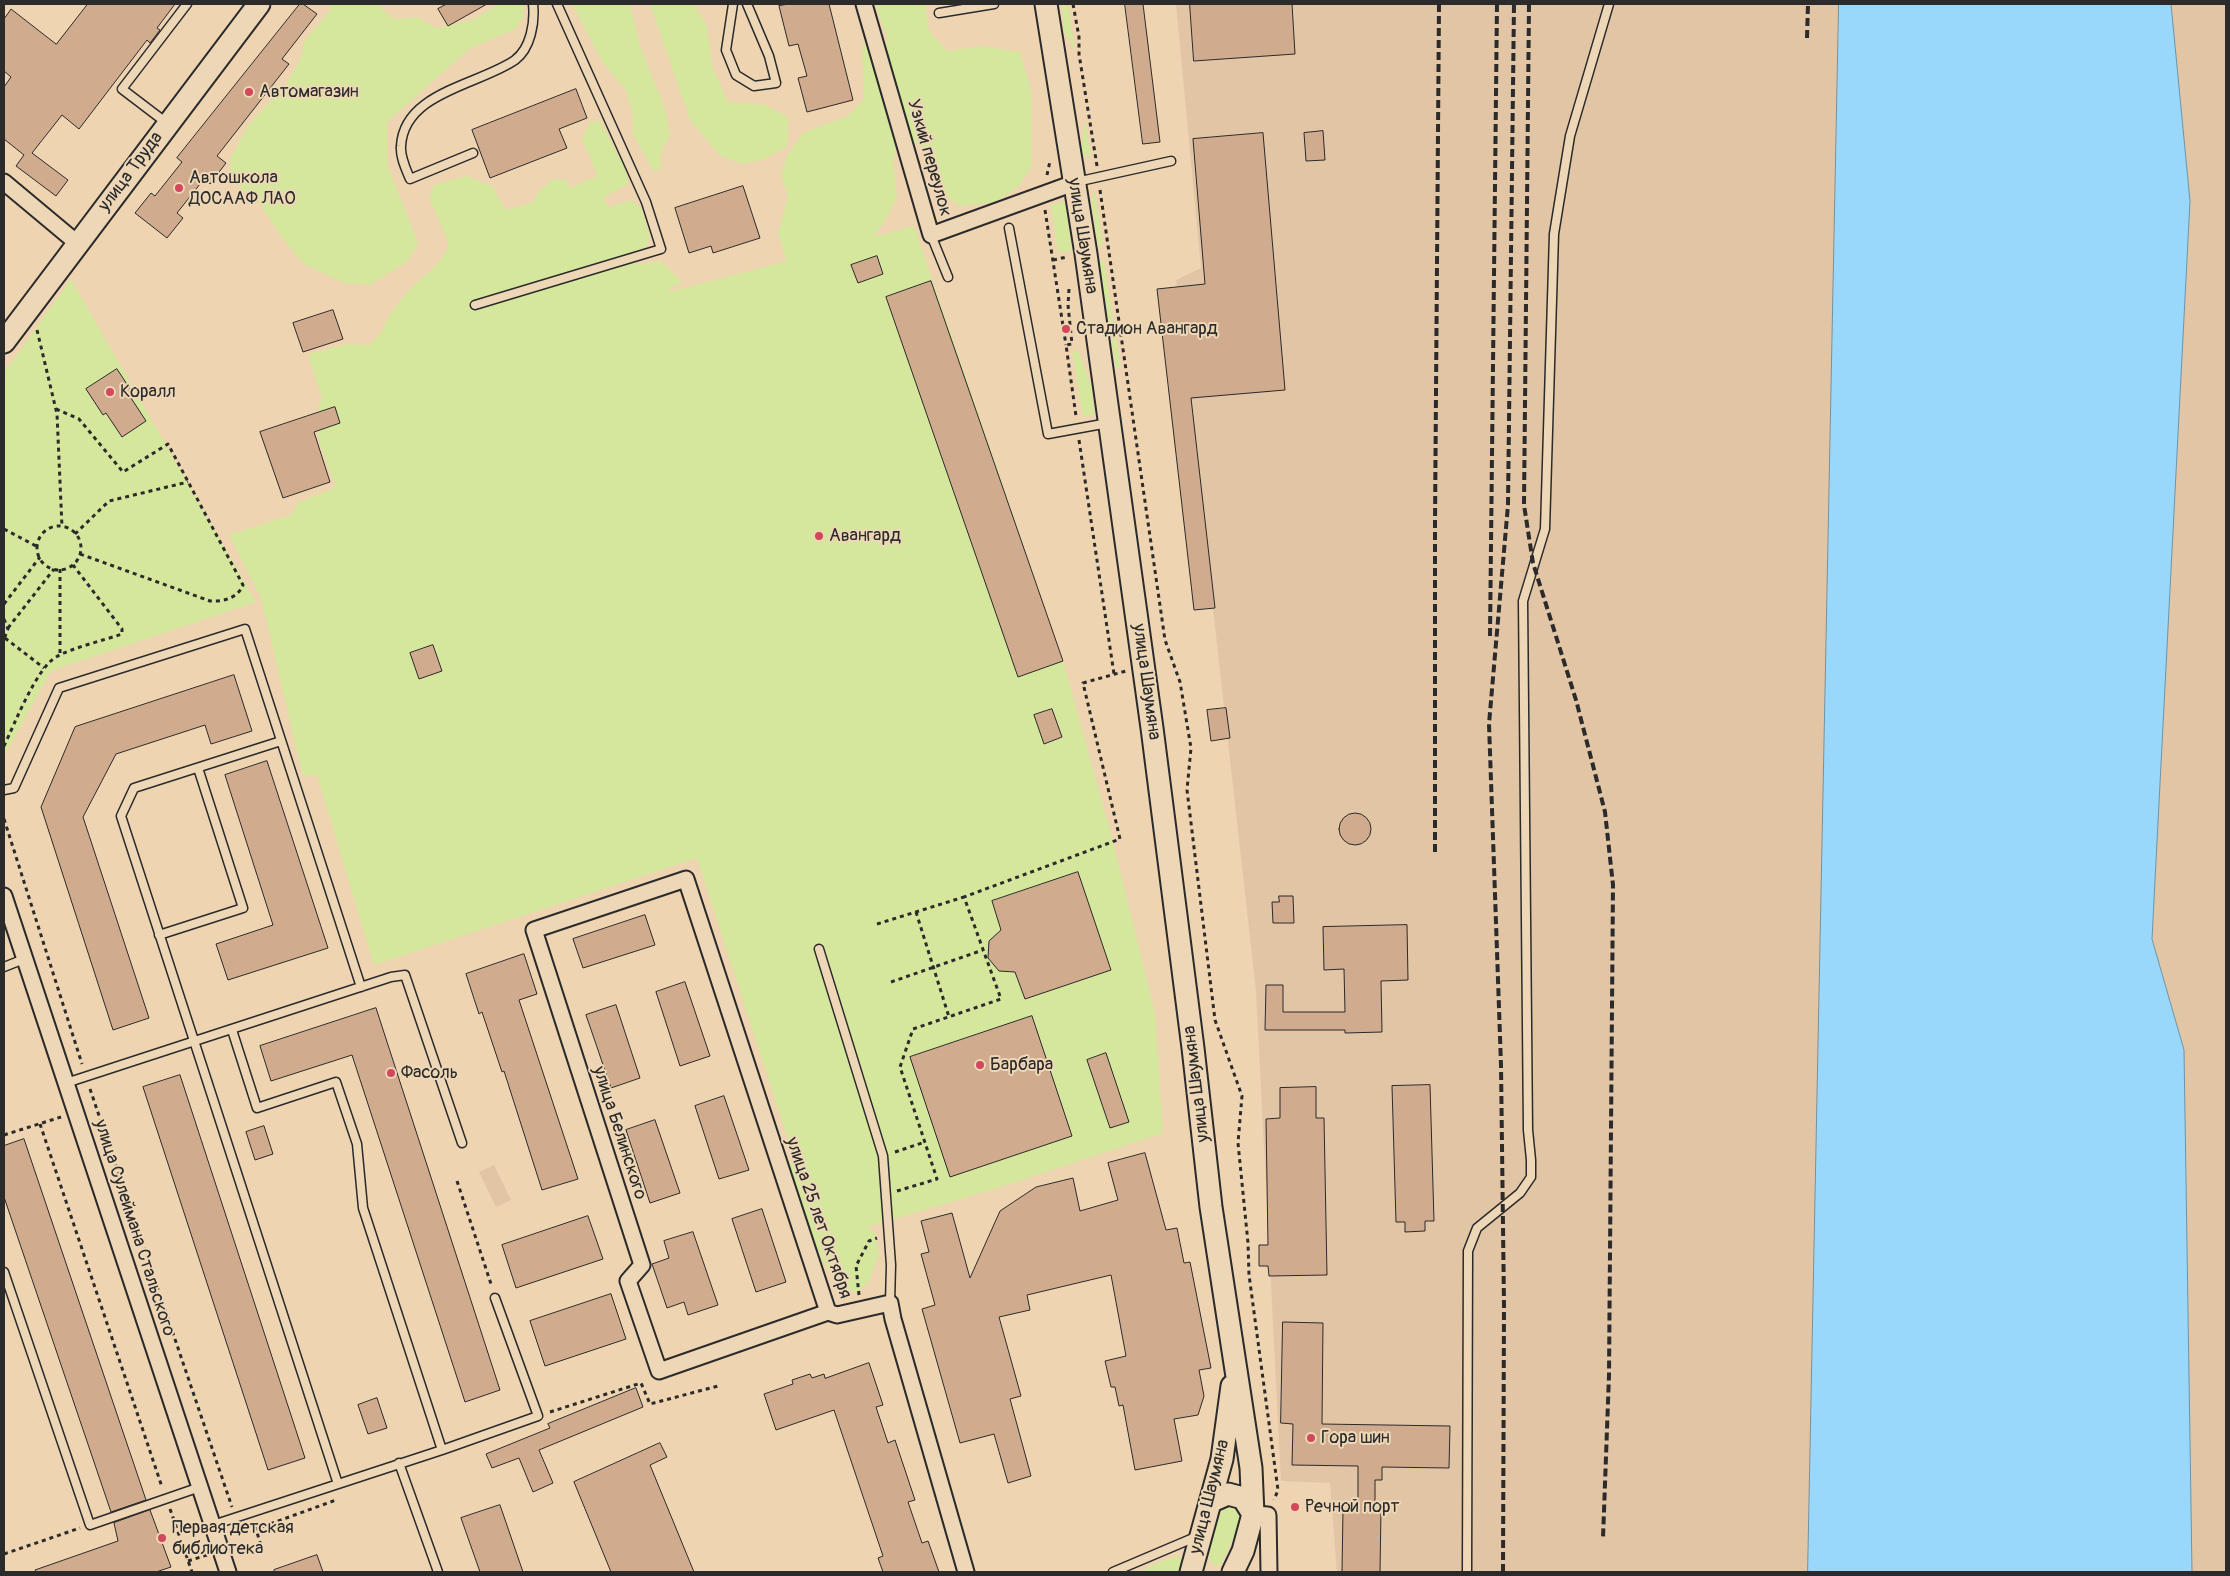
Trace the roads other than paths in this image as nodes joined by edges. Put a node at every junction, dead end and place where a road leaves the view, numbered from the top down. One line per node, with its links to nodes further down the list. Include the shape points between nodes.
1 (188, 4): 12 (lane, via 122,89)
2 (259, 4): 12 (main road, улица Труда)
3 (533, 4): 13 (lane, via 535,20 530,38 517,59 417,109 404,127 400,147 410,179)
4 (557, 4): 21 (lane, via 646,202 661,249)
5 (733, 4): 6 (lane, via 726,50 736,75 754,86 776,83 769,56)
6 (747, 4)
7 (864, 4): 18 (street, Узкий переулок)
8 (994, 4): 11 (lane)
9 (1046, 4): 16 (main road, улица Шаумяна)
10 (1608, 4): 58 (lane, via 1570,136 1554,234 1545,530 1523,601 1530,1177 1520,1192 1477,1228 1468,1251)
11 (939, 13)
12 (168, 124): 19 (main road, улица Труда)
13 (473, 153)
14 (1172, 161): 16 (lane)
15 (4, 182): 19 (street)
16 (1074, 183): 18 (street, Узкий переулок); 23 (main road, улица Шаумяна)
17 (1009, 228): 23 (lane, via 1048,434)
18 (931, 235): 20 (lane)
19 (77, 243): 22 (main road, улица Труда)
20 (948, 277)
21 (475, 305)
22 (4, 342)
23 (1110, 423): 42 (main road, улица Шаумяна, via 1194,1048 1211,1207)
24 (282, 741): 25 (lane); 26 (lane, via 245,628 59,688 14,788); 33 (lane)
25 (198, 768): 29 (lane, via 134,788 121,816); 29 (lane, via 243,908)
26 (4, 790)
27 (4, 896): 31 (street, улица Сулеймана Стальского)
28 (700, 926): 41 (street, улица 25 лет Октября); 41 (street, улица Белинского, via 686,879 534,930 642,1265 628,1281 659,1371)
29 (159, 935): 35 (lane)
30 (819, 949): 40 (lane, via 883,1156 892,1264)
31 (24, 959): 32 (lane); 36 (street, улица Сулеймана Стальского)
32 (4, 967)
33 (361, 987): 34 (lane); 37 (lane, via 405,975)
34 (232, 1030): 35 (lane); 43 (lane, via 257,1108 336,1082 357,1144 363,1208)
35 (194, 1042): 36 (lane); 45 (lane)
36 (66, 1083): 46 (street, улица Сулеймана Стальского)
37 (462, 1143)
38 (4, 1272): 46 (lane, via 90,1525)
39 (495, 1298): 43 (lane, via 538,1416)
40 (890, 1303): 41 (street, улица 25 лет Октября, via 837,1315); 53 (street)
41 (828, 1312)
42 (1235, 1361): 47 (main road, улица Шаумяна, via 1222,1459); 48 (main road, улица Шаумяна)
43 (442, 1450): 44 (lane)
44 (399, 1463): 45 (lane); 52 (lane)
45 (338, 1484): 49 (lane)
46 (200, 1487): 49 (street, улица Сулеймана Стальского)
47 (1212, 1501): 48 (main road, via 1228,1494 1243,1498); 50 (main road, улица Шаумяна)
48 (1261, 1514): 56 (main road, улица Шаумяна); 57 (street)
49 (213, 1525): 51 (street, улица Сулеймана Стальского)
50 (1202, 1534): 54 (lane); 55 (main road, улица Шаумяна)
51 (228, 1572)
52 (438, 1572)
53 (966, 1572)
54 (1113, 1572)
55 (1191, 1572)
56 (1233, 1572)
57 (1269, 1572)
58 (1467, 1572)

